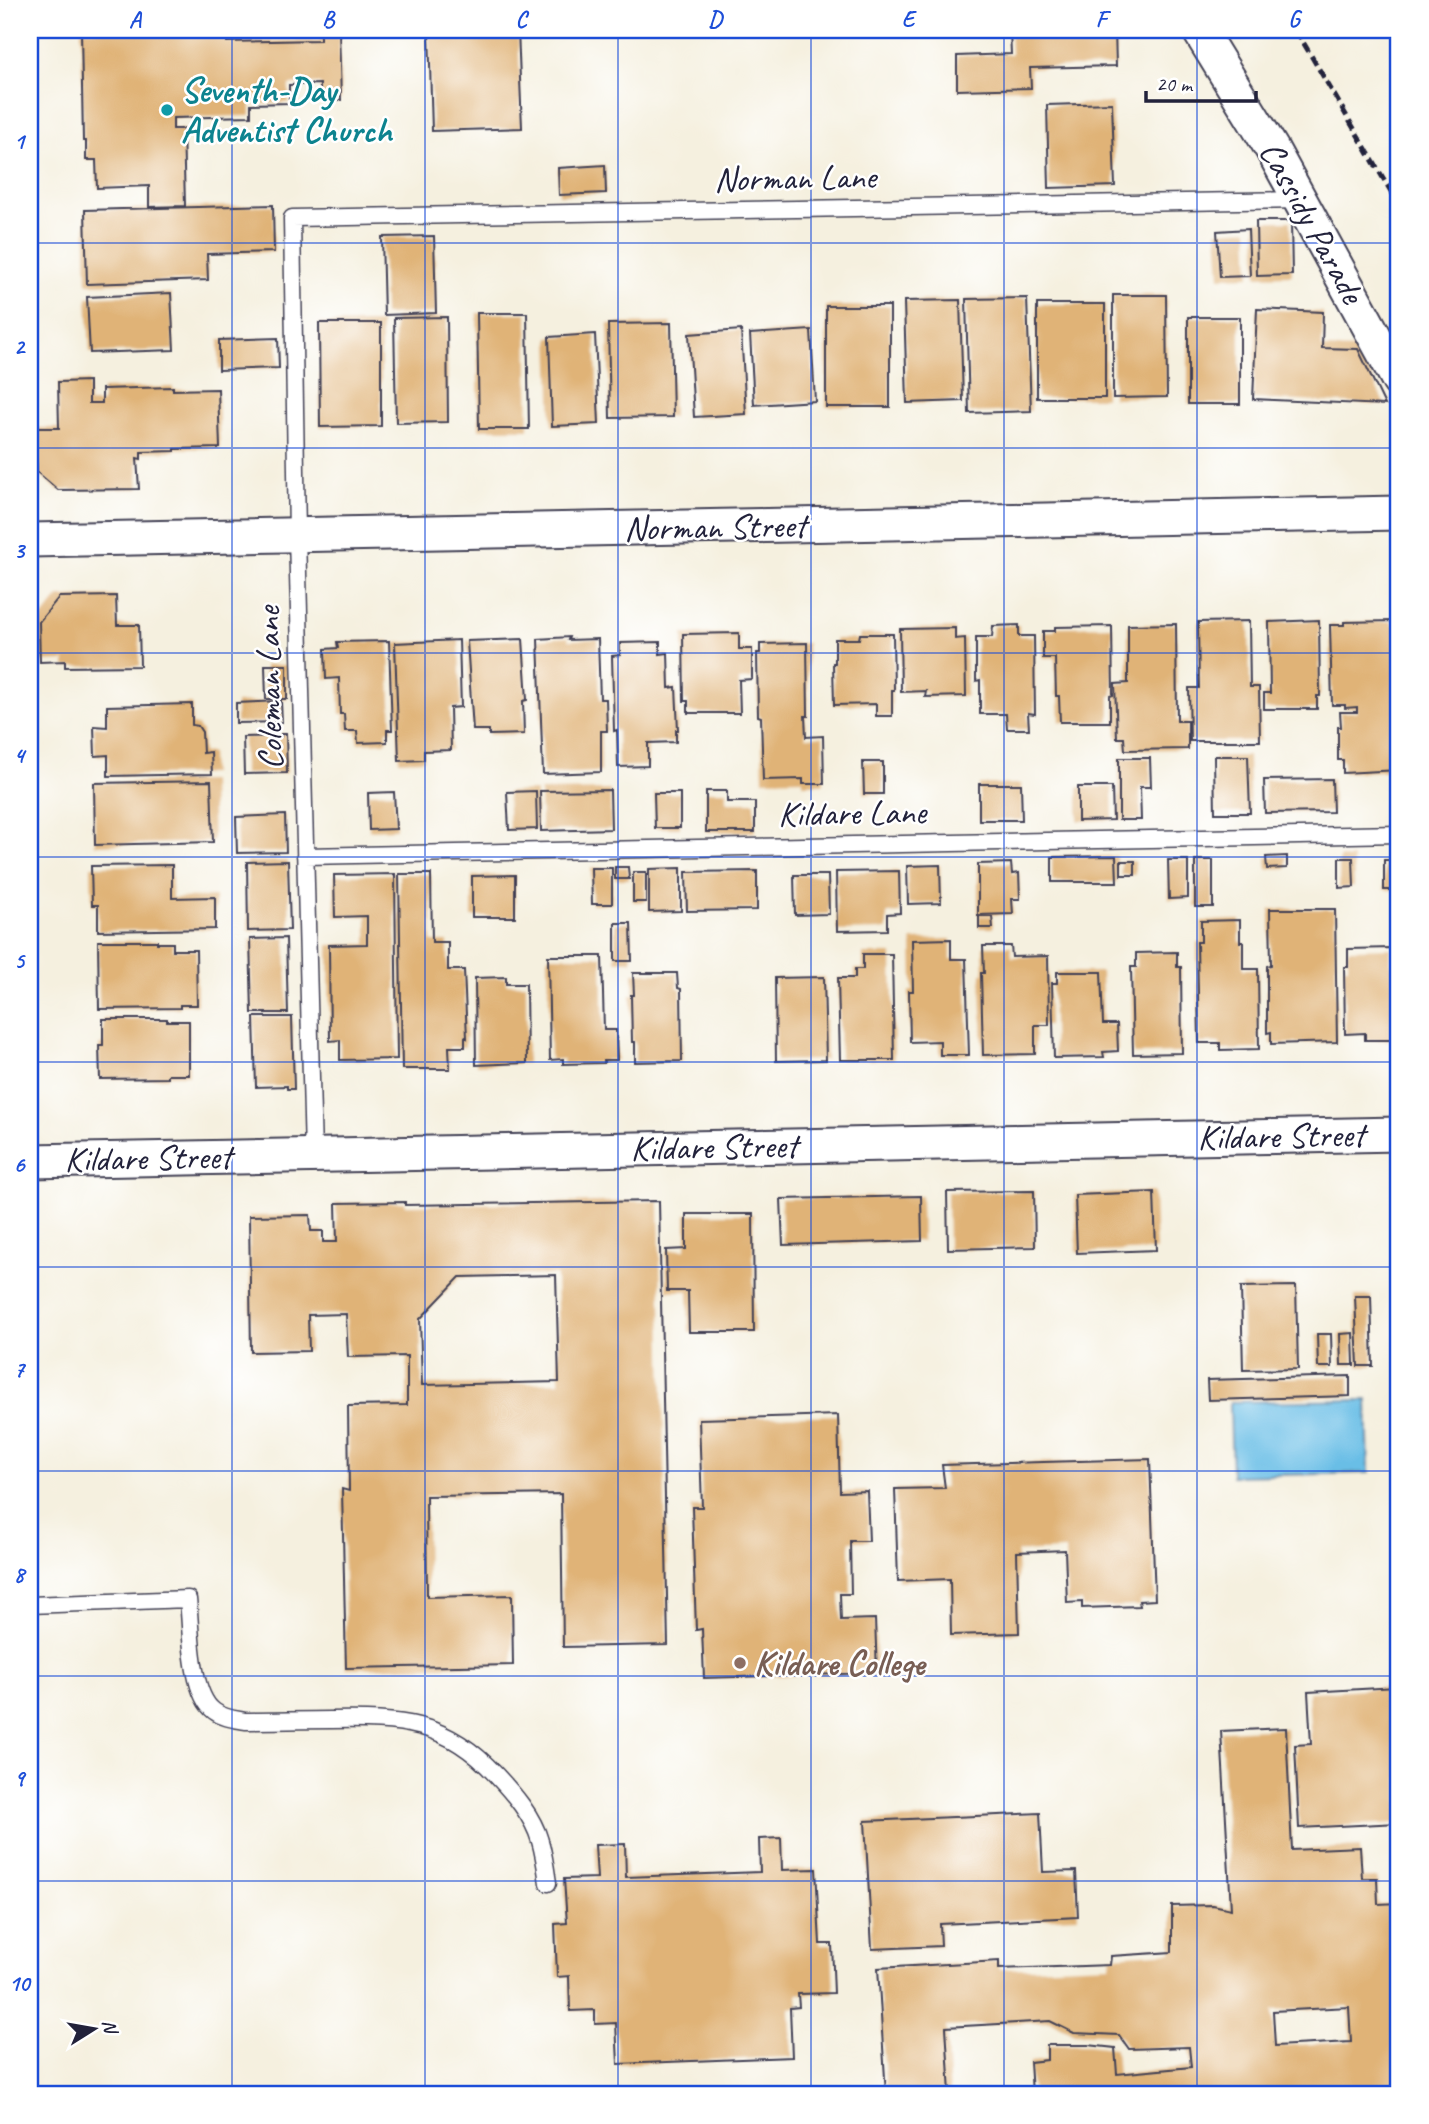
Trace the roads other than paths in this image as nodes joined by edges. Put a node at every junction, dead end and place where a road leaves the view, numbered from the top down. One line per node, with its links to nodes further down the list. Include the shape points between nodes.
1 (1199, 30): 2 (street, Cassidy Parade)
2 (1300, 200): 3 (lane, Norman Lane); 4 (street, Cassidy Parade)
3 (292, 218): 6 (lane, Coleman Lane)
4 (1399, 382)
5 (1399, 513): 6 (street, Norman Street)
6 (297, 535): 7 (street, Norman Street); 9 (lane, Coleman Lane)
7 (30, 540)
8 (1399, 834): 9 (lane, Kildare Lane)
9 (305, 856): 11 (lane, Coleman Lane)
10 (1399, 1134): 11 (street, Kildare Street)
11 (313, 1155): 12 (street, Kildare Street)
12 (30, 1161)
13 (30, 1605): 14 (lane, via 188,1599 196,1681 212,1710 225,1717 245,1721 383,1719 443,1734 478,1755 513,1793 540,1839)
14 (548, 1882)

